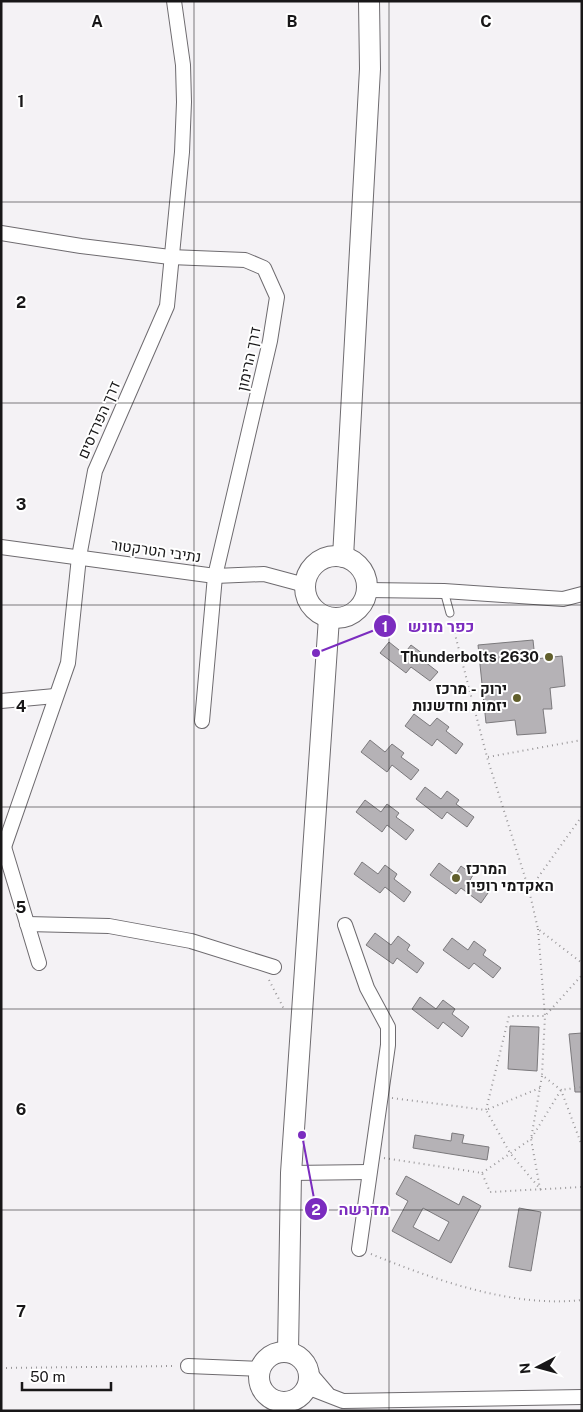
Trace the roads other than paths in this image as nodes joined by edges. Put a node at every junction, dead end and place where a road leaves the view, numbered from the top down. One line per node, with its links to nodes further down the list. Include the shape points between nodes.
1 (174, 1): 4 (street, דרך הפרדסים, via 183,65 184,102 182,152)
2 (369, 1): 7 (main road, via 370,69)
3 (1, 233): 4 (street, דרך הרימון)
4 (170, 257): 6 (street, דרך הפרדסים, via 167,306 95,471); 8 (street, דרך הרימון, via 245,260 264,268 278,298)
5 (1, 547): 6 (street, נתיבי הטרקטור)
6 (79, 557): 8 (street, נתיבי הטרקטור); 15 (street, דרך הפרדסים, via 68,663)
7 (343, 557): 9 (main road, via 325,558 318,563 307,577); 10 (main road, via 358,566)
8 (215, 576): 9 (street, נתיבי הטרקטור, via 264,574); 17 (street, דרך הרימון)
9 (305, 586): 14 (main road, via 314,609)
10 (367, 590): 11 (street); 14 (main road, via 364,601 350,616)
11 (444, 591): 12 (street, via 563,599); 13 (lane)
12 (582, 594)
13 (450, 613)
14 (329, 618): 24 (main road)
15 (55, 696): 16 (street); 18 (street, דרך הפרדסים)
16 (1, 701)
17 (202, 721)
18 (3, 847): 19 (street)
19 (27, 924): 21 (street); 22 (street, via 109,926 191,941)
20 (345, 925): 23 (street, via 367,988 388,1027)
21 (39, 963)
22 (274, 967)
23 (369, 1172): 24 (street); 25 (street)
24 (291, 1174): 26 (main road)
25 (359, 1249)
26 (288, 1352): 28 (main road, via 274,1354 263,1362); 29 (main road, via 302,1359)
27 (188, 1366): 28 (street)
28 (260, 1369): 31 (main road, via 260,1386)
29 (301, 1392): 30 (street, via 343,1401); 31 (main road)
30 (582, 1398)
31 (272, 1405)

